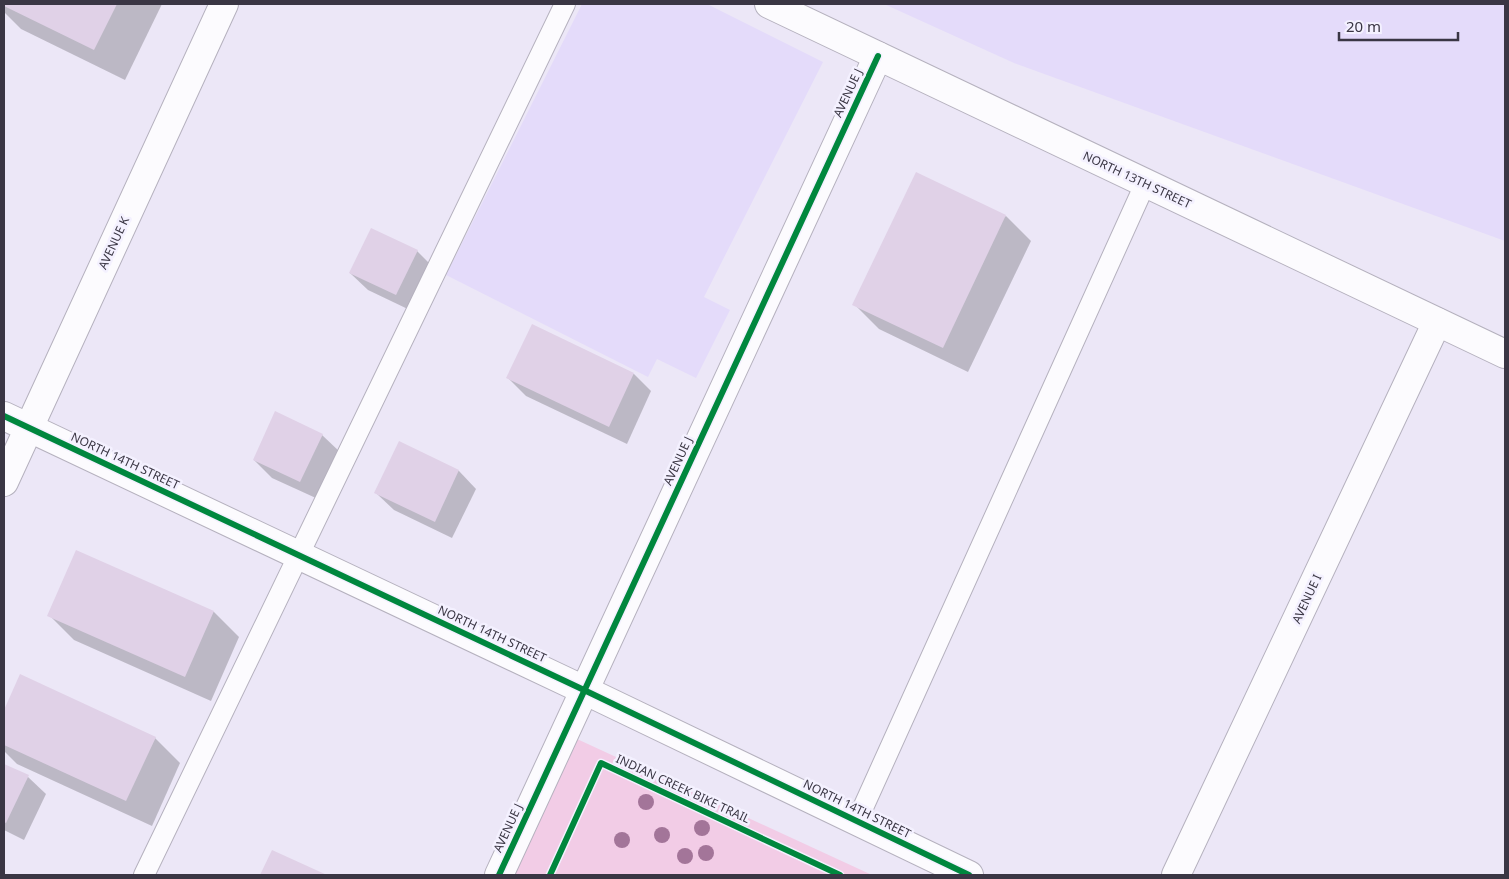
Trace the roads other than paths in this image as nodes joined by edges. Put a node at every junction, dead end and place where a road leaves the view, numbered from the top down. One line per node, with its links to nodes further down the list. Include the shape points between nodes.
1 (224, 4): 9 (street, AVENUE K)
2 (565, 4): 11 (lane)
3 (769, 4): 4 (street, NORTH 13TH STREET)
4 (878, 56): 5 (street, NORTH 13TH STREET); 12 (street, AVENUE J)
5 (1144, 184): 6 (street, NORTH 13TH STREET); 13 (lane)
6 (1437, 322): 7 (street, NORTH 13TH STREET); 17 (street, AVENUE I)
7 (1505, 354)
8 (4, 416): 9 (street, NORTH 14TH STREET)
9 (28, 428): 10 (street, AVENUE K); 11 (street, NORTH 14TH STREET)
10 (4, 482)
11 (298, 555): 12 (street, NORTH 14TH STREET); 14 (lane)
12 (584, 690): 13 (street, NORTH 14TH STREET); 15 (street, AVENUE J)
13 (857, 822): 16 (street, NORTH 14TH STREET)
14 (144, 875)
15 (498, 875)
16 (968, 875)
17 (1176, 875)

